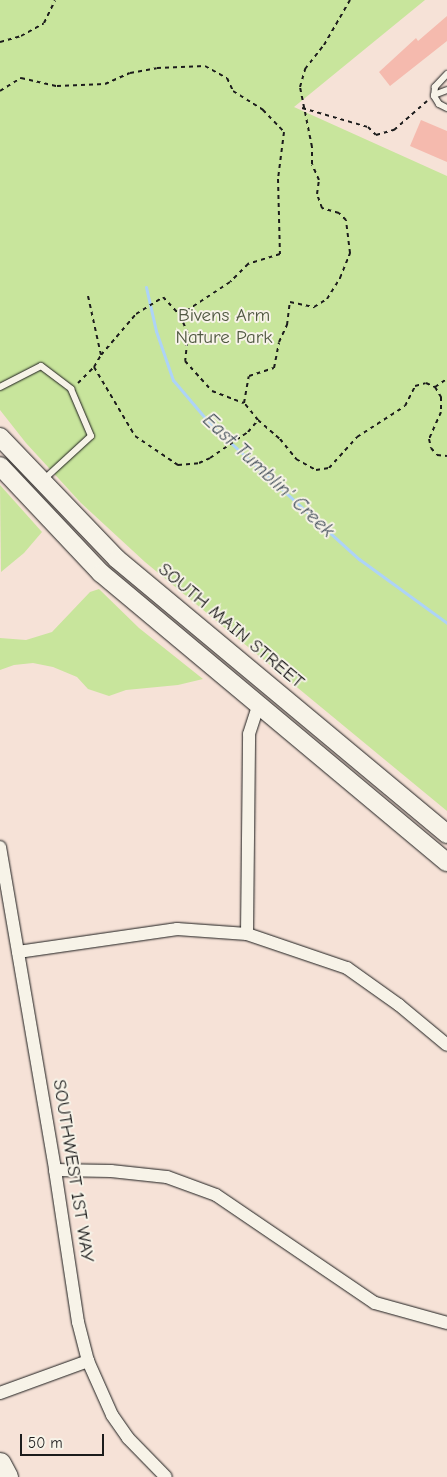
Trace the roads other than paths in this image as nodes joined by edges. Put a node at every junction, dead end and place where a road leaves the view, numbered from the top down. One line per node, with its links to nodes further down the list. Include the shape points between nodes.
1 (447, 74): 3 (lane, via 435,87)
2 (447, 90): 3 (lane)
3 (434, 95): 4 (lane, via 439,104)
4 (447, 108)
5 (0, 387): 8 (lane, via 41,366 71,389 90,436)
6 (0, 437): 8 (main road, SOUTH MAIN STREET)
7 (0, 466): 10 (main road)
8 (41, 482): 9 (main road, SOUTH MAIN STREET)
9 (90, 533): 10 (main road); 11 (main road, SOUTH MAIN STREET)
10 (77, 548): 12 (main road, via 101,573)
11 (271, 688): 12 (main road); 13 (main road, SOUTH MAIN STREET)
12 (258, 704): 15 (main road); 16 (street, via 249,734)
13 (447, 834)
14 (0, 847): 17 (street, SOUTHWEST 1ST WAY)
15 (447, 862)
16 (246, 934): 17 (street, via 176,929); 18 (street, via 347,968)
17 (18, 952): 19 (street, SOUTHWEST 1ST WAY)
18 (447, 1045)
19 (55, 1170): 20 (street, via 167,1177 216,1195 376,1303); 21 (street, SOUTHWEST 1ST WAY, via 78,1322)
20 (447, 1323)
21 (88, 1361): 22 (street); 25 (street, SOUTHWEST 1ST WAY, via 112,1415 128,1438)
22 (0, 1393)
23 (0, 1464): 24 (highway)
24 (7, 1477)
25 (166, 1477)

